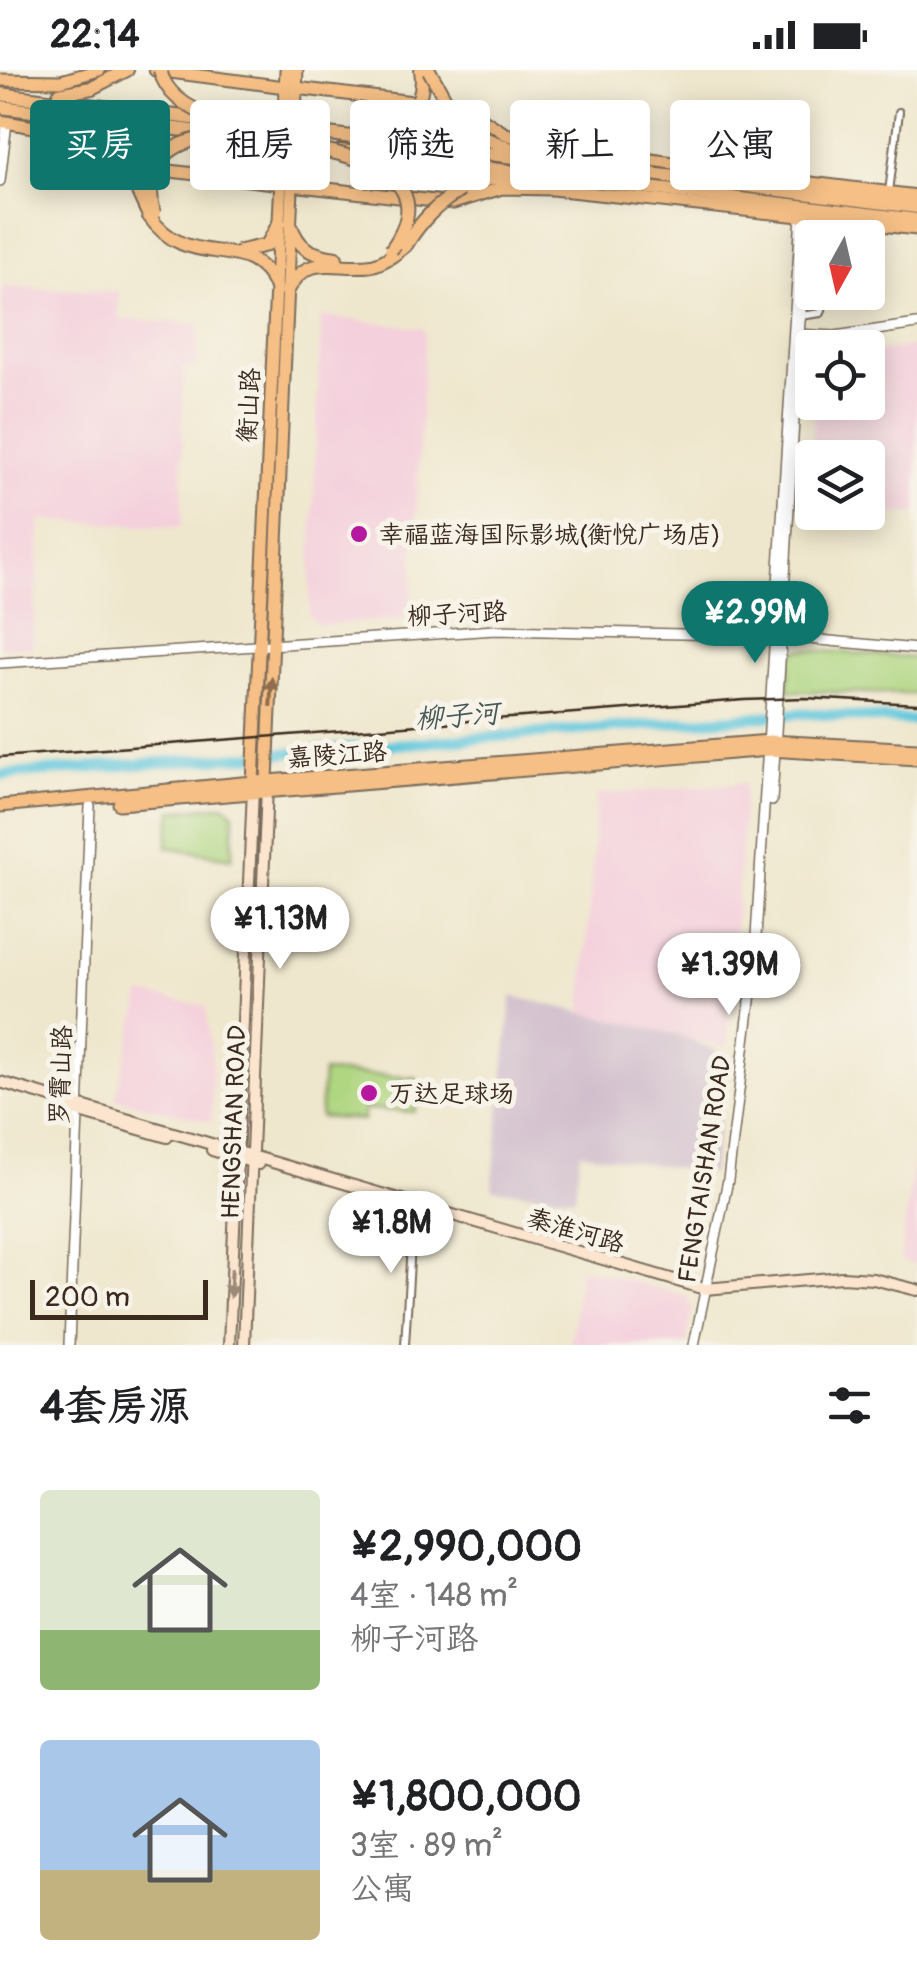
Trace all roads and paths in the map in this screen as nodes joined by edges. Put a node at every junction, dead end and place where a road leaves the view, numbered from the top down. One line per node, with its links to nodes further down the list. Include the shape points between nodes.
1 (99, 70): 8 (main road, via 61,82)
2 (126, 70): 10 (highway, via 66,95)
3 (158, 70): 9 (main road); 14 (highway, bridge, via 167,88)
4 (286, 70): 9 (main road)
5 (297, 70): 9 (main road)
6 (421, 70): 19 (highway, via 422,94 402,122 376,132)
7 (430, 70): 23 (highway, bridge, via 454,115)
8 (0, 80)
9 (290, 87): 12 (main road); 13 (main road)
10 (0, 93): 11 (highway)
11 (39, 100)
12 (289, 100)
13 (397, 100)
14 (190, 107)
15 (900, 112): 37 (street)
16 (2, 115): 17 (highway); 28 (main road, via 62,132 118,165); 31 (street); 41 (highway, bridge, via 73,126 100,140 129,171)
17 (30, 115)
18 (490, 124): 26 (main road, via 534,144)
19 (330, 134)
20 (330, 134): 25 (highway)
21 (190, 141): 41 (highway, bridge, via 170,151 153,176)
22 (330, 149): 27 (highway, bridge)
23 (510, 149)
24 (330, 150): 45 (highway, bridge, via 388,172 398,183 408,220 391,250 362,260 320,255 299,245)
25 (510, 158)
26 (670, 162)
27 (510, 168)
28 (190, 174)
29 (510, 177): 47 (highway, bridge, via 489,179 438,204 390,258 320,264)
30 (650, 179): 39 (highway)
31 (0, 181)
32 (650, 181): 44 (highway)
33 (650, 184): 40 (highway)
34 (810, 184): 37 (main road)
35 (286, 190): 45 (main road)
36 (330, 190): 40 (main road, via 453,203 502,188 552,189)
37 (889, 193): 38 (main road)
38 (917, 196)
39 (917, 207)
40 (764, 211): 42 (main road)
41 (151, 214): 45 (highway, via 187,243 244,251 266,245); 47 (highway, via 158,229 180,245 258,262)
42 (809, 215): 43 (street); 46 (main road); 49 (street); 51 (street)
43 (813, 220)
44 (917, 220)
45 (285, 223): 47 (main road)
46 (917, 229)
47 (282, 290): 56 (main road)
48 (822, 310): 49 (street)
49 (800, 316): 52 (street)
50 (917, 324): 53 (street)
51 (796, 330)
52 (797, 330)
53 (876, 330)
54 (795, 352): 55 (street, FENGTAISHAN ROAD)
55 (779, 636): 56 (street, 柳子河路, via 496,630); 57 (street, 柳子河路); 59 (street, FENGTAISHAN ROAD)
56 (266, 644): 58 (street, 柳子河路); 62 (main road)
57 (917, 649)
58 (0, 663)
59 (773, 741): 60 (main road, 嘉陵江路); 61 (main road, 嘉陵江路); 62 (main road, 嘉陵江路); 71 (street, FENGTAISHAN ROAD, via 745,1045)
60 (917, 750)
61 (917, 759)
62 (260, 782): 63 (main road, 嘉陵江路); 64 (main road, 嘉陵江路); 68 (main road, HENGSHAN ROAD); 69 (main road, HENGSHAN ROAD)
63 (0, 806)
64 (90, 806): 65 (main road, 嘉陵江路); 67 (street, 罗霄山路)
65 (0, 814)
66 (0, 1085): 67 (main road, 秦淮河路)
67 (79, 1108): 68 (main road, 秦淮河路); 73 (street, 罗霄山路)
68 (237, 1155): 69 (main road, 秦淮河路); 74 (main road, HENGSHAN ROAD, one-way to 74)
69 (251, 1159): 70 (main road, 秦淮河路); 71 (main road, 秦淮河路); 75 (main road, HENGSHAN ROAD)
70 (413, 1210): 71 (main road, 秦淮河路); 76 (street)
71 (707, 1291): 72 (main road, 秦淮河路, via 842,1276); 77 (street, FENGTAISHAN ROAD)
72 (917, 1292)
73 (69, 1345)
74 (228, 1345)
75 (244, 1345)
76 (406, 1345)
77 (697, 1345)

